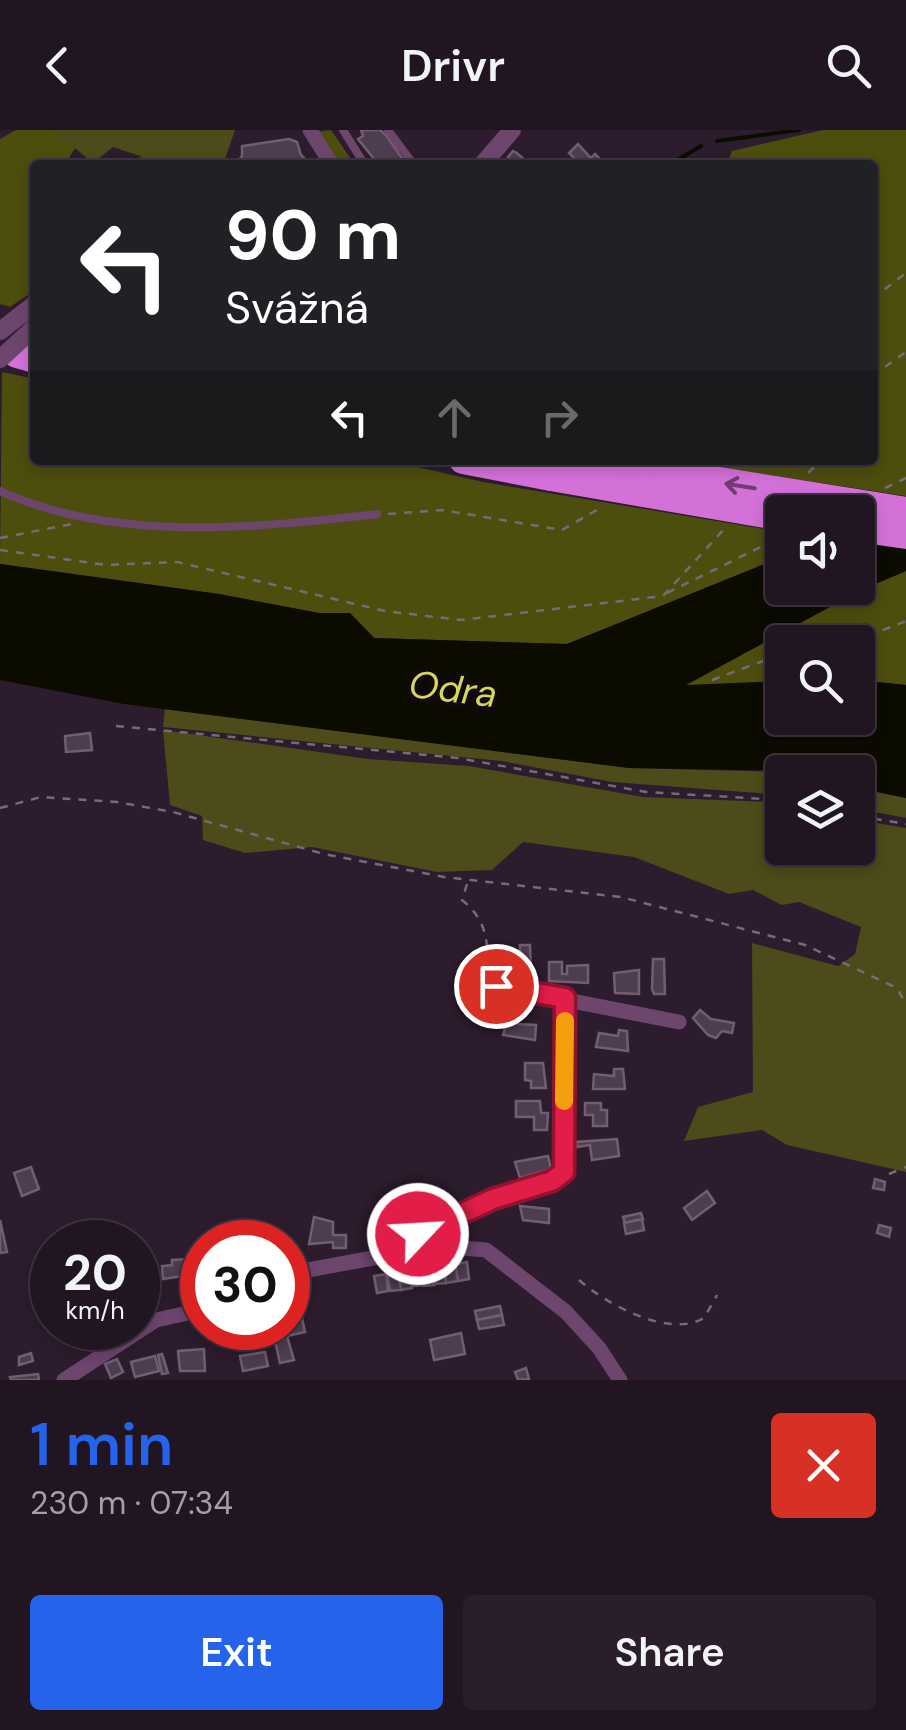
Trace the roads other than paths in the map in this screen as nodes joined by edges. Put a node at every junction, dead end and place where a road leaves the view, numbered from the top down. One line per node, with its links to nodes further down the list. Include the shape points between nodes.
1 (311, 130): 5 (street)
2 (343, 130): 6 (lane)
3 (388, 130): 7 (lane)
4 (512, 130): 8 (street)
5 (329, 160)
6 (363, 160)
7 (410, 160)
8 (486, 160)
9 (30, 308): 10 (street, bridge)
10 (0, 330)
11 (30, 336): 12 (street, bridge)
12 (17, 358)
13 (489, 465): 18 (highway, bridge)
14 (619, 465): 16 (highway, one-way to 14, bridge)
15 (0, 491): 17 (lane, via 95,518 197,526)
16 (906, 511)
17 (377, 514)
18 (765, 514)
19 (875, 530): 20 (highway)
20 (906, 535)
21 (496, 986): 22 (street)
22 (565, 998): 23 (street); 24 (street, via 564,1172 418,1234)
23 (680, 1022)
24 (393, 1255): 25 (street); 28 (street, via 486,1250 566,1312)
25 (310, 1270)
26 (180, 1315): 27 (street, via 156,1320)
27 (64, 1380)
28 (620, 1380)

